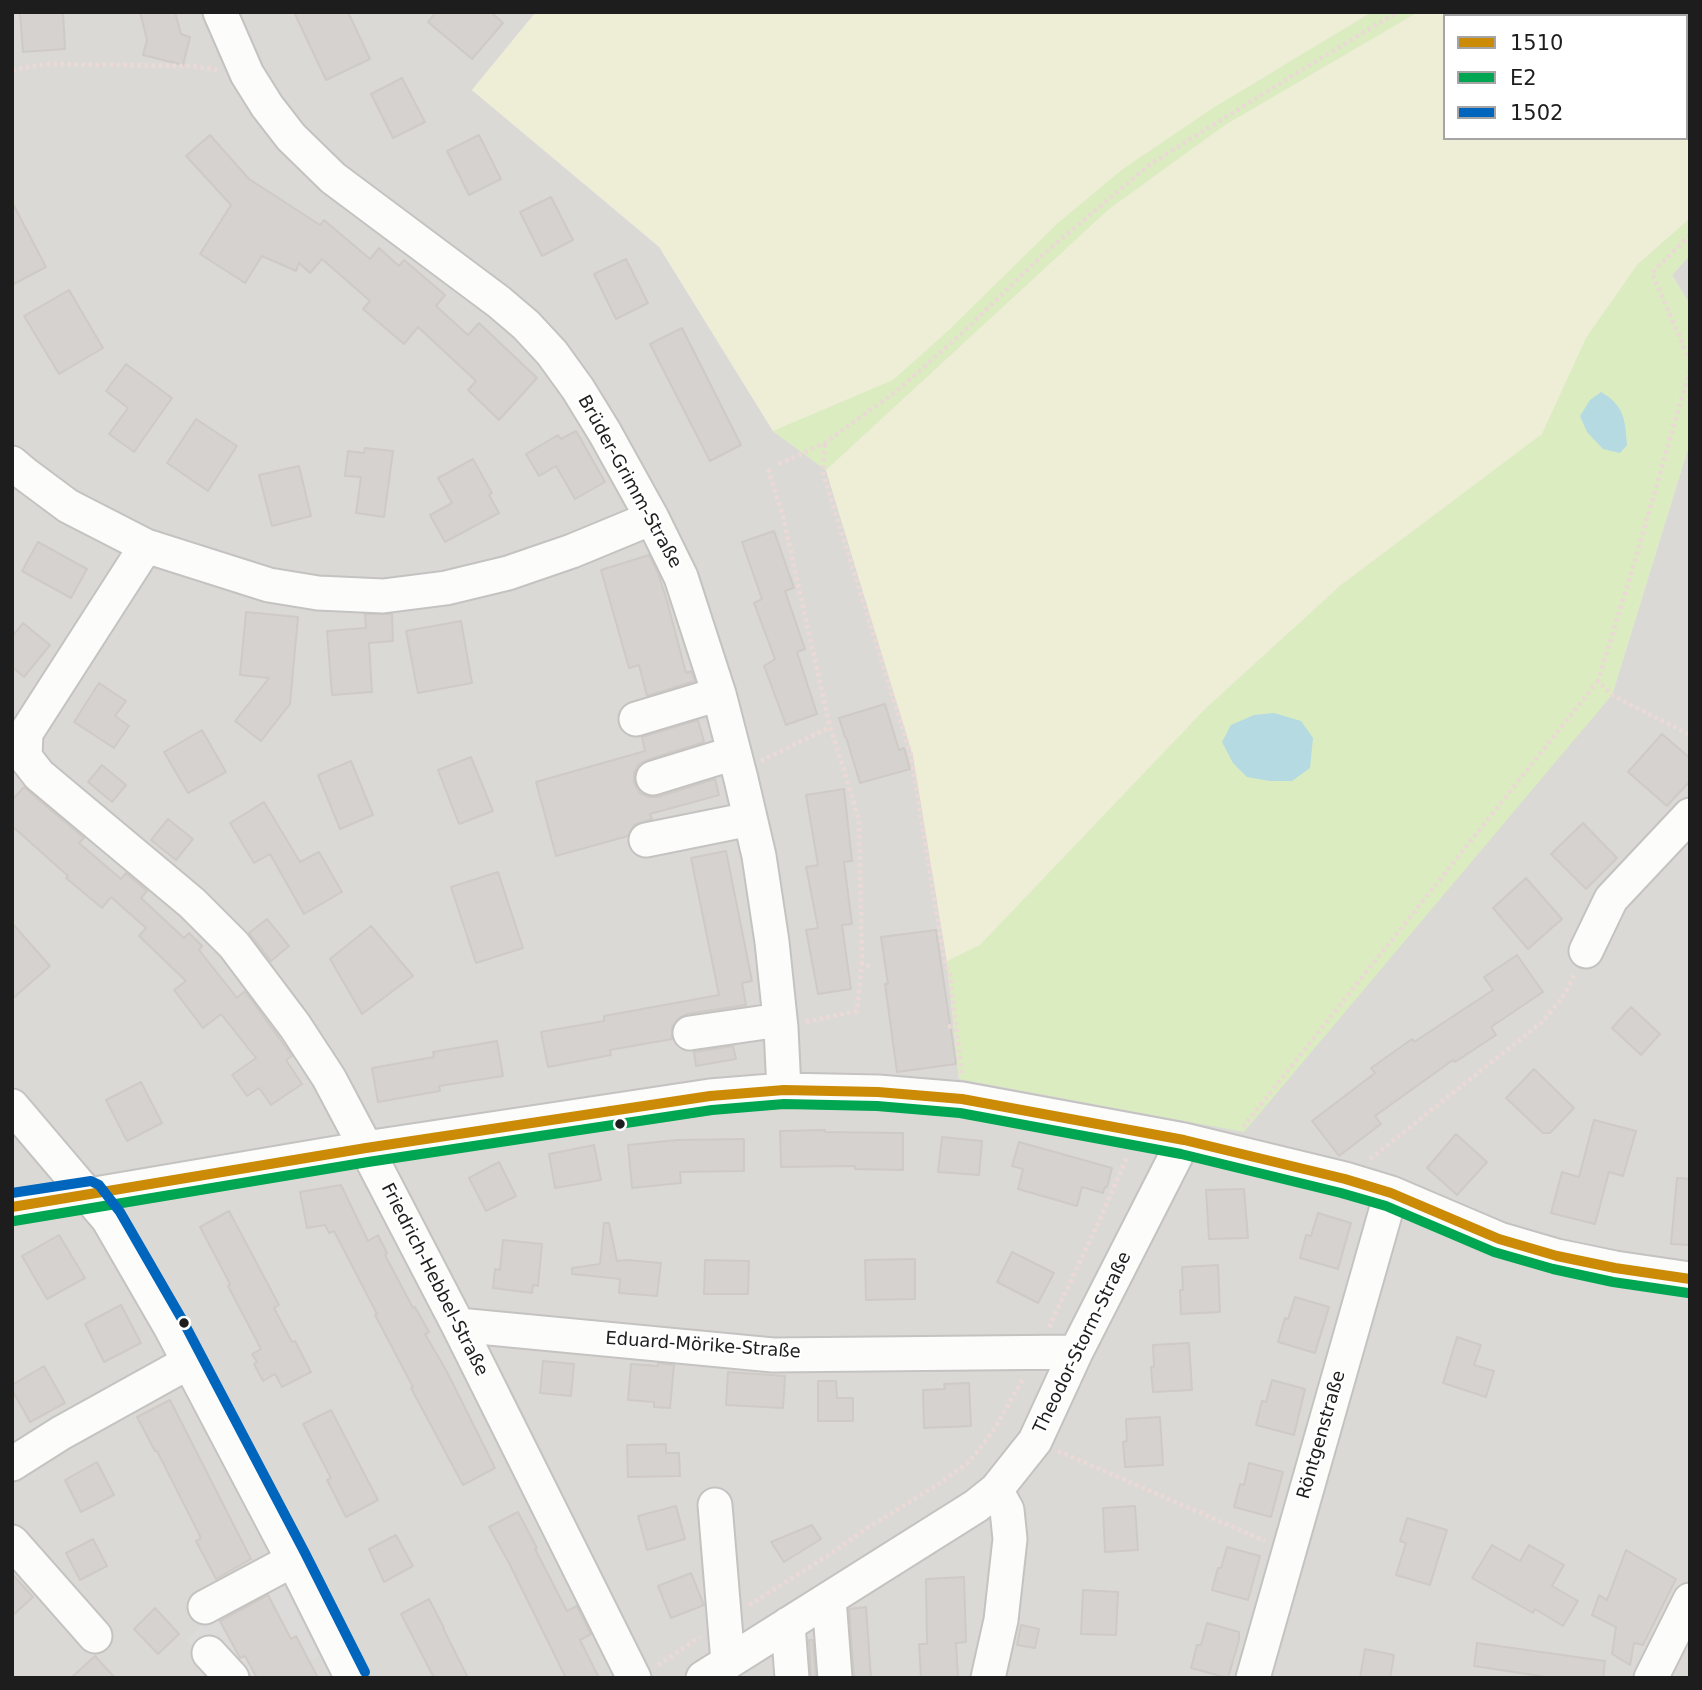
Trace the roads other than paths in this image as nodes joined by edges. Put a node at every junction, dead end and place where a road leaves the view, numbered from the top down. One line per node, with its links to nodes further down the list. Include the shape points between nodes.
1 (220, 12): 3 (street, Brüder-Grimm-Straße, via 247,74 291,137 334,178 499,302 552,353 605,433)
2 (12, 463): 4 (street, via 68,506)
3 (652, 518): 4 (street, via 508,573 446,588 383,596 269,585); 5 (street, Brüder-Grimm-Straße, via 681,577)
4 (146, 545): 18 (street, Friedrich-Hebbel-Straße, via 26,733 25,757 39,775 234,945 295,1026)
5 (719, 694): 6 (street); 7 (street, Brüder-Grimm-Straße)
6 (636, 719)
7 (737, 762): 8 (street); 10 (street, Brüder-Grimm-Straße)
8 (653, 778)
9 (1690, 815): 12 (street, via 1611,900)
10 (750, 819): 11 (street); 13 (street, Brüder-Grimm-Straße)
11 (646, 840)
12 (1586, 951)
13 (781, 1024): 14 (street); 15 (street, Brüder-Grimm-Straße)
14 (690, 1033)
15 (784, 1090): 17 (street, via 962,1099); 18 (street, via 710,1096)
16 (12, 1106): 20 (street)
17 (1184, 1140): 19 (street); 24 (street, Theodor-Storm-Straße)
18 (366, 1148): 20 (street); 23 (street, Friedrich-Hebbel-Straße)
19 (1391, 1193): 22 (street, via 1499,1239 1557,1256); 44 (street, Röntgenstraße)
20 (89, 1195): 21 (street); 25 (street, via 108,1219)
21 (12, 1207)
22 (1690, 1279)
23 (458, 1325): 24 (street, Eduard-Mörike-Straße, via 773,1355); 38 (street, Friedrich-Hebbel-Straße)
24 (1076, 1352): 27 (street, Theodor-Storm-Straße, via 1035,1441)
25 (189, 1362): 26 (street); 30 (street)
26 (12, 1464)
27 (996, 1490): 31 (street, Theodor-Storm-Straße); 43 (street, via 1007,1510 1010,1539 1001,1620)
28 (715, 1505): 37 (street, via 724,1620)
29 (12, 1542): 35 (street)
30 (293, 1560): 33 (street); 40 (street)
31 (829, 1599): 34 (street, Theodor-Storm-Straße); 42 (street)
32 (1690, 1600): 45 (street)
33 (205, 1606)
34 (788, 1624): 37 (street, Theodor-Storm-Straße); 41 (street)
35 (95, 1636)
36 (209, 1653): 39 (street)
37 (715, 1670)
38 (641, 1674)
39 (232, 1678)
40 (352, 1678)
41 (792, 1678)
42 (835, 1678)
43 (988, 1678)
44 (1253, 1678)
45 (1651, 1678)

